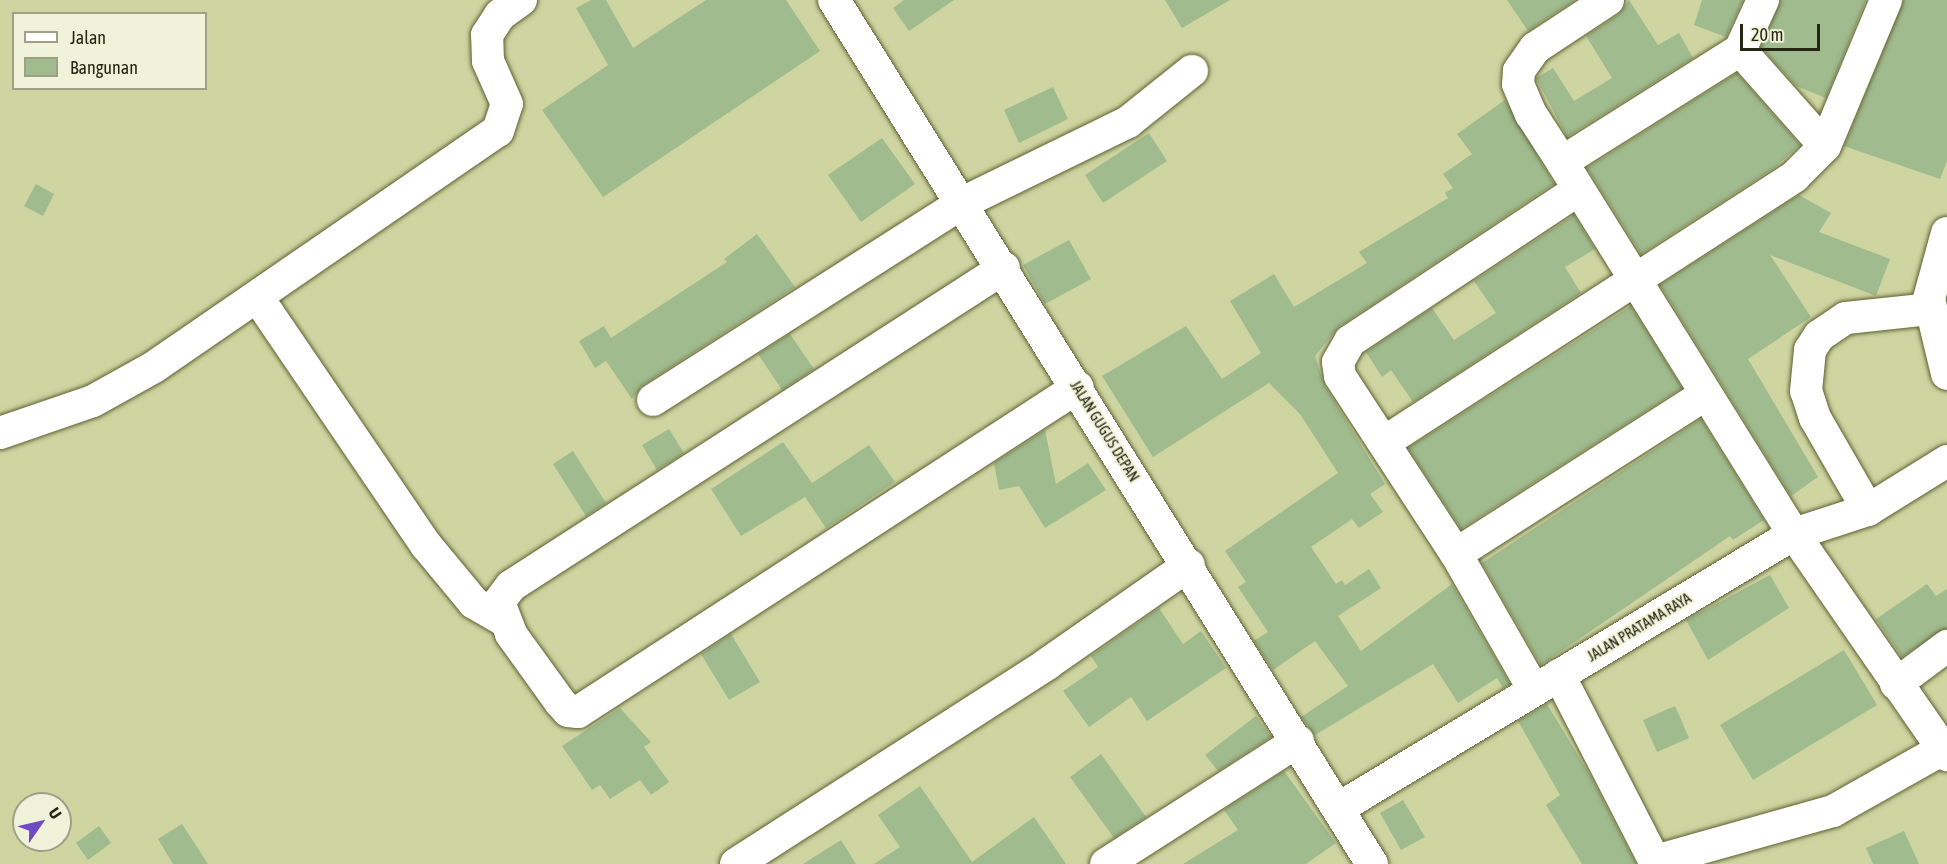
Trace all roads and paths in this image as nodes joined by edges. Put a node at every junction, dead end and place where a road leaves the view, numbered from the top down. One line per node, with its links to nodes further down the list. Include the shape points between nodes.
1 (521, 0): 15 (street, via 500,15 487,35 488,61 507,104 504,125)
2 (834, 0): 11 (street, JALAN GUGUS DEPAN)
3 (1608, 0): 9 (street, via 1535,48 1519,71 1518,84 1531,114)
4 (1763, 0): 6 (street)
5 (1886, 0): 8 (street)
6 (1740, 50): 8 (street); 9 (street)
7 (1192, 71): 11 (street, via 1128,122)
8 (1824, 146): 14 (street, via 1795,176)
9 (1562, 162): 10 (street)
10 (1578, 190): 14 (street); 22 (street, via 1342,350 1341,376)
11 (962, 202): 13 (street, JALAN GUGUS DEPAN); 20 (street)
12 (1947, 233): 16 (street, via 1931,285)
13 (1004, 268): 18 (street, JALAN GUGUS DEPAN); 28 (street, via 511,586 499,602)
14 (1634, 279): 19 (street); 22 (street)
15 (258, 298): 21 (street, via 120,387 64,413); 28 (street, via 426,545 474,603)
16 (1930, 309): 17 (street); 24 (street, via 1846,318 1819,336 1810,350 1806,391 1815,418)
17 (1947, 374)
18 (1078, 387): 27 (street, JALAN GUGUS DEPAN); 28 (street, via 578,712 568,711 560,702)
19 (1705, 395): 25 (street); 26 (street)
20 (653, 400)
21 (0, 433)
22 (1386, 441): 26 (street)
23 (1947, 461): 24 (street, JALAN PRATAMA RAYA)
24 (1868, 510): 25 (street, JALAN PRATAMA RAYA)
25 (1794, 534): 30 (street, JALAN PRATAMA RAYA); 31 (street)
26 (1456, 554): 30 (street)
27 (1189, 565): 32 (street, JALAN GUGUS DEPAN); 36 (street, via 1047,664)
28 (502, 619)
29 (1947, 646): 31 (street)
30 (1546, 683): 34 (street, JALAN PRATAMA RAYA); 35 (street)
31 (1896, 684): 33 (street)
32 (1298, 741): 34 (street, JALAN GUGUS DEPAN); 37 (street)
33 (1945, 752): 35 (street, via 1833,812)
34 (1339, 808): 38 (street, JALAN GUGUS DEPAN)
35 (1655, 863)
36 (736, 864)
37 (1106, 864)
38 (1372, 864)

